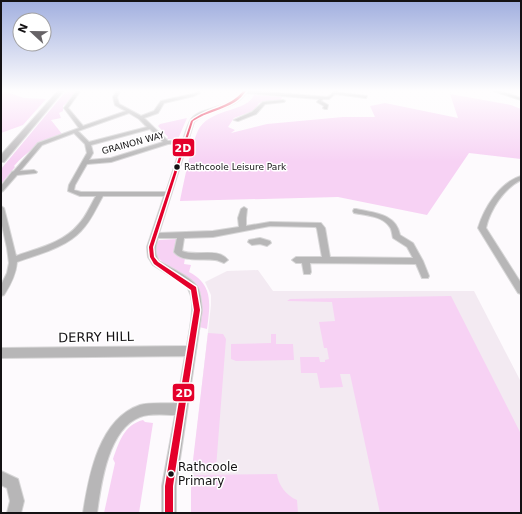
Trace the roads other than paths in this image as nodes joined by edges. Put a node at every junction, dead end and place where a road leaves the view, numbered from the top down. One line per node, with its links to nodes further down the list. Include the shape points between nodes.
1 (41, 114): 16 (main road)
2 (71, 114): 11 (street)
3 (122, 114): 11 (street)
4 (132, 114): 8 (street)
5 (151, 114): 8 (street)
6 (203, 114): 13 (street, via 190,124)
7 (251, 114): 9 (street)
8 (141, 118): 10 (street)
9 (236, 120)
10 (151, 127): 14 (street); 15 (street)
11 (82, 128): 12 (street)
12 (75, 130): 15 (street); 19 (street, via 40,144)
13 (185, 141): 14 (street, GRAINON WAY); 22 (street)
14 (167, 143): 17 (street, GRAINON WAY, via 111,160)
15 (88, 144): 17 (street, via 90,153)
16 (1, 160)
17 (86, 162): 23 (street, via 71,191)
18 (34, 172): 19 (street)
19 (14, 173): 21 (street)
20 (521, 178): 41 (street, via 511,182 500,195 483,219 482,228)
21 (1, 190)
22 (168, 194): 23 (street); 31 (street)
23 (100, 195): 33 (street, via 80,228 72,235)
24 (1, 208): 28 (street)
25 (244, 209): 29 (street)
26 (356, 211): 38 (street, via 364,216 379,216 392,222 396,236 410,244)
27 (256, 227): 29 (street); 32 (street); 37 (street, via 270,224 318,225 321,228)
28 (4, 228): 33 (street)
29 (243, 228): 30 (street, via 213,234)
30 (181, 235): 31 (street); 34 (street, via 178,249 181,254 190,257 219,257)
31 (154, 236): 43 (street, via 150,252 152,257 194,289 197,310)
32 (259, 242)
33 (13, 260): 42 (street, via 8,281)
34 (224, 260)
35 (296, 260): 36 (street)
36 (306, 260): 37 (street); 39 (street)
37 (326, 260): 38 (street)
38 (419, 261): 40 (street)
39 (307, 272)
40 (425, 276)
41 (521, 290)
42 (1, 292)
43 (191, 351): 44 (street, DERRY HILL); 45 (street)
44 (1, 353)
45 (182, 410): 48 (street, via 141,411 126,418 114,431 103,456); 49 (street, via 169,486)
46 (1, 478): 47 (street, via 13,484 17,501)
47 (14, 513)
48 (90, 513)
49 (169, 513)

